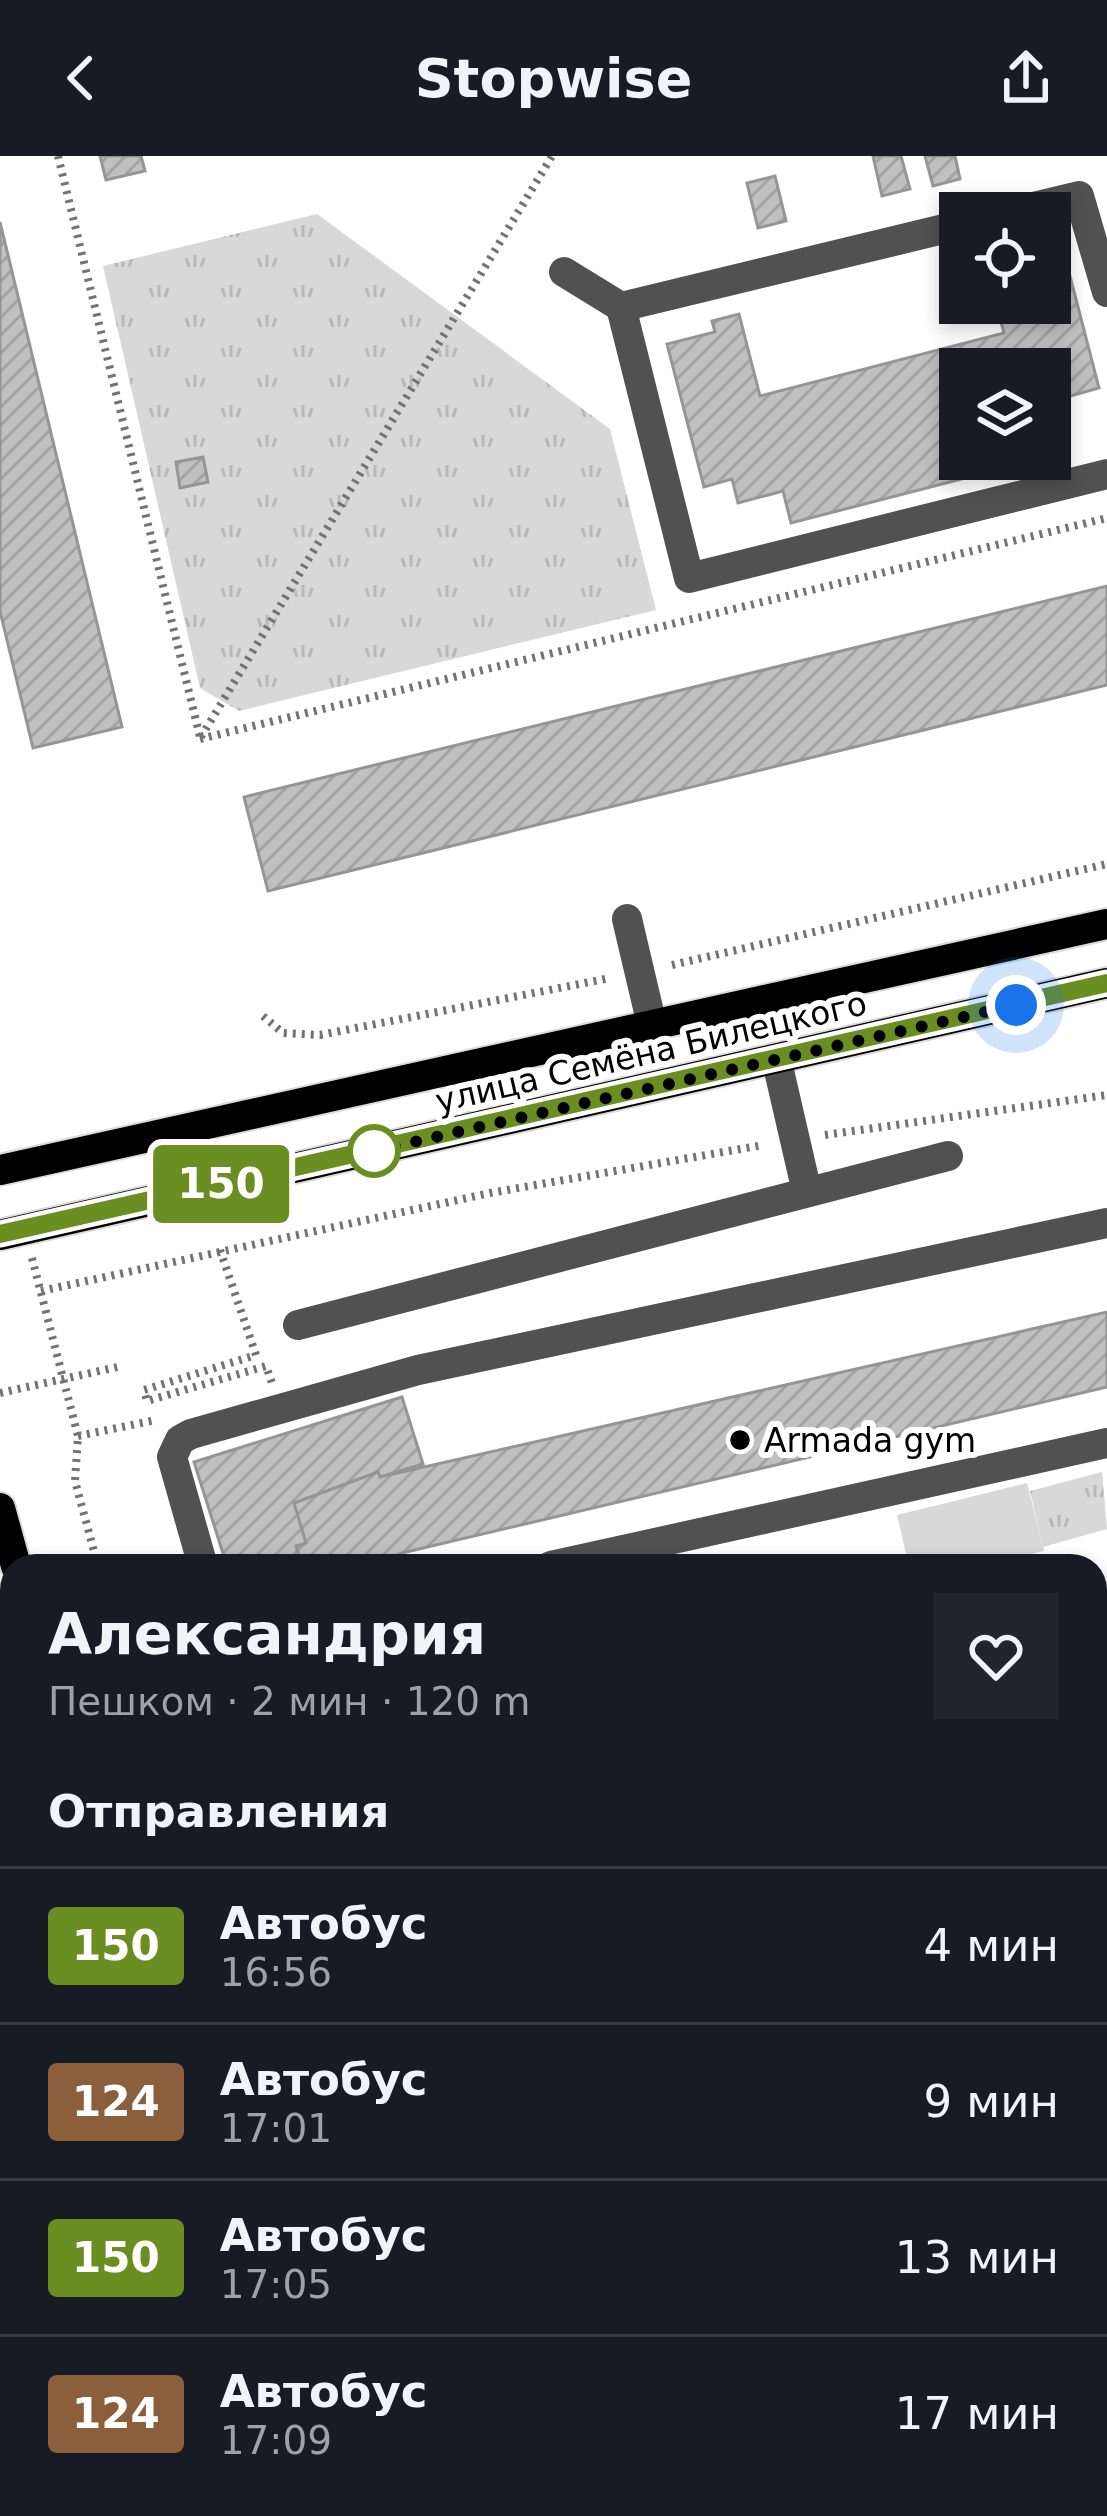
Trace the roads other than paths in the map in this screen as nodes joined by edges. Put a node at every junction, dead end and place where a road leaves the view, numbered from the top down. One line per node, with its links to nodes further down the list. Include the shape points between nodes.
1 (1071, 198): 4 (lane, via 1079,196)
2 (939, 230): 5 (lane)
3 (564, 272): 5 (lane)
4 (1107, 292)
5 (621, 307): 6 (lane, via 689,578)
6 (1107, 474)
7 (627, 919): 10 (lane)
8 (1107, 924): 10 (main road, улица Семёна Билецкого)
9 (1107, 983): 11 (main road, улица Семёна Билецкого)
10 (652, 1025): 13 (main road, улица Семёна Билецкого)
11 (777, 1062): 14 (lane); 16 (main road, улица Семёна Билецкого)
12 (948, 1156): 14 (lane)
13 (0, 1170)
14 (808, 1192): 17 (lane)
15 (1107, 1223): 21 (lane, via 418,1370 191,1434 172,1457)
16 (12, 1231)
17 (298, 1325)
18 (1107, 1443): 22 (lane)
19 (0, 1508): 20 (main road)
20 (13, 1554)
21 (200, 1554)
22 (605, 1554)

